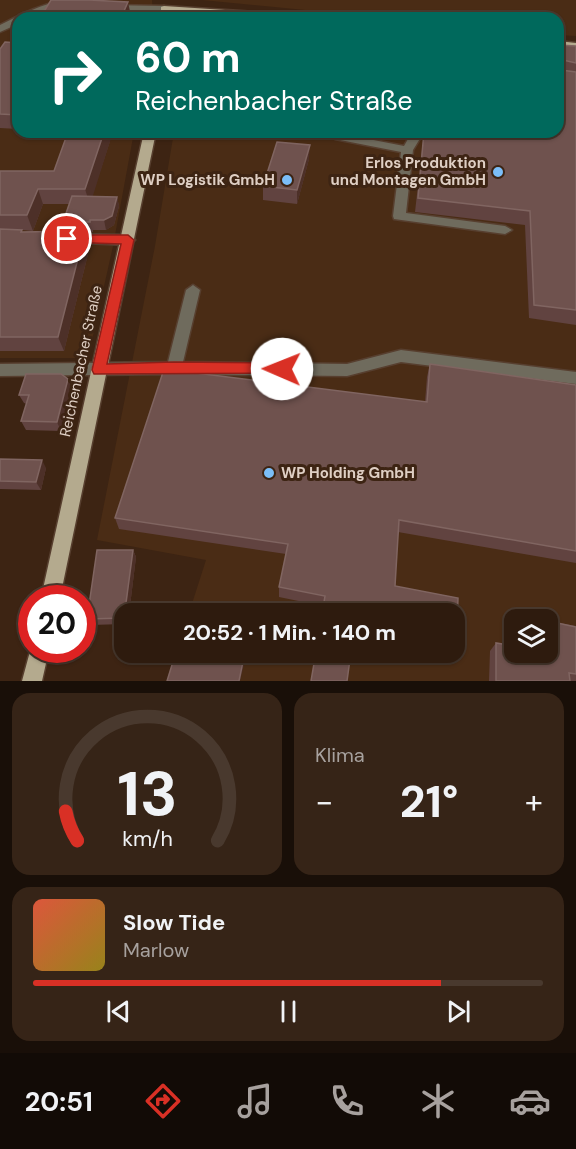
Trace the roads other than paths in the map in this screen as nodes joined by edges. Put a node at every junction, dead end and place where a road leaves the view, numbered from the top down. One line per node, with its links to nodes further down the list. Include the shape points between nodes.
1 (78, 4): 4 (lane, via 59,3)
2 (105, 6): 3 (lane)
3 (164, 9): 5 (main road)
4 (35, 12)
5 (210, 12)
6 (149, 138): 12 (main road, Reichenbacher Straße)
7 (344, 138): 9 (lane)
8 (414, 138): 9 (lane)
9 (407, 150): 10 (lane, via 399,216)
10 (505, 230)
11 (49, 239): 12 (lane)
12 (128, 240): 16 (main road, Reichenbacher Straße)
13 (193, 290): 14 (lane)
14 (174, 368): 16 (lane); 17 (lane, via 347,370 401,356)
15 (0, 370): 16 (lane)
16 (99, 370): 18 (main road, Reichenbacher Straße)
17 (576, 378)
18 (53, 585)
19 (36, 663): 20 (main road)
20 (33, 681)

